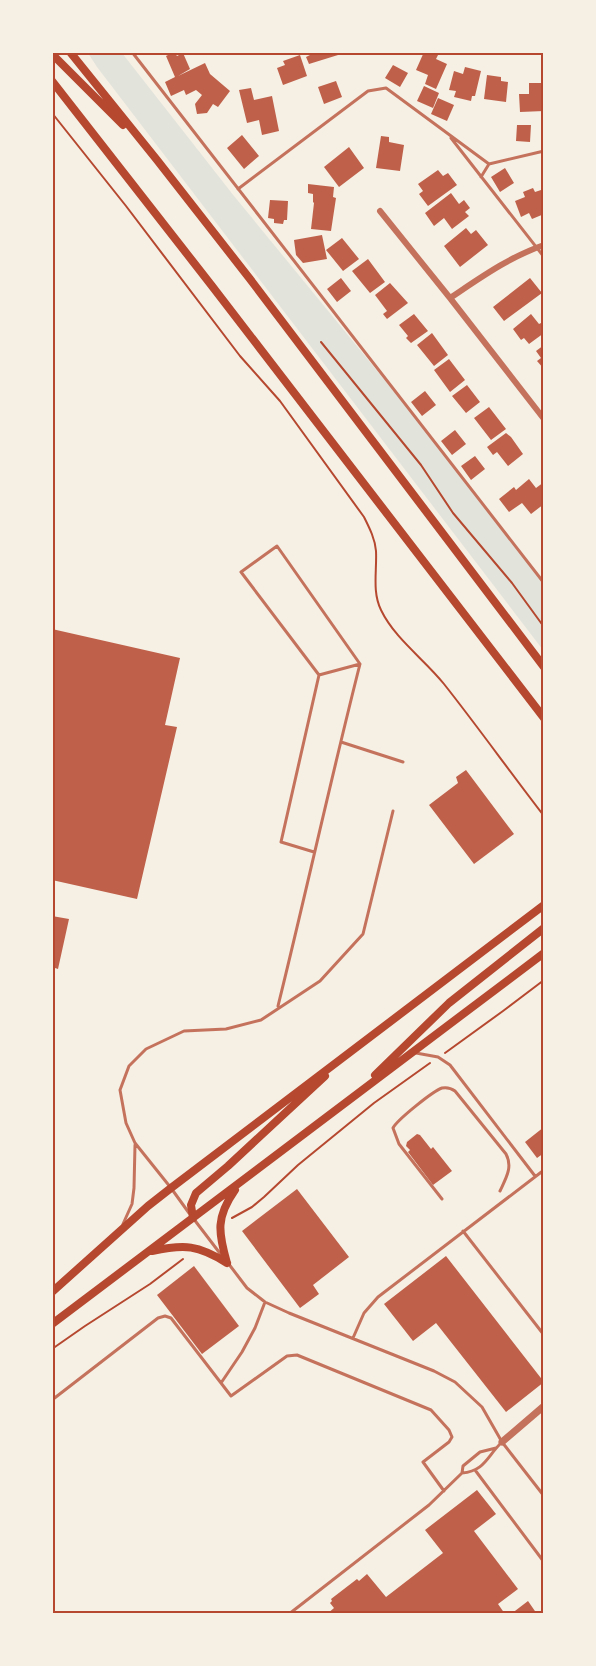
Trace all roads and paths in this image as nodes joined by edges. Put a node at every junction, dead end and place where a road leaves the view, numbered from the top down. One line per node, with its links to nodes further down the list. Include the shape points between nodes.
1 (70, 52): 5 (main road)
2 (75, 52): 5 (main road)
3 (132, 52): 13 (lane)
4 (52, 54): 10 (main road)
5 (81, 67): 10 (main road)
6 (52, 81): 25 (main road)
7 (52, 113): 32 (path, via 240,356 280,401 364,517 373,535 375,585 381,612 442,682)
8 (449, 135): 11 (lane); 12 (lane); 13 (lane, via 386,88 368,91)
9 (543, 151): 11 (lane)
10 (157, 160): 24 (main road)
11 (489, 165): 12 (lane)
12 (481, 177): 16 (lane)
13 (238, 189): 21 (lane)
14 (380, 211): 18 (street)
15 (543, 245): 16 (street)
16 (536, 248): 17 (lane); 18 (street, via 492,270)
17 (543, 257)
18 (450, 298): 20 (street)
19 (321, 342): 22 (path)
20 (543, 419)
21 (543, 583)
22 (543, 627)
23 (360, 664): 26 (lane); 26 (lane, via 277,546 241,572); 29 (lane)
24 (543, 667)
25 (506, 670): 27 (main road); 28 (main road)
26 (319, 675): 33 (lane, via 281,842)
27 (543, 708)
28 (543, 718)
29 (340, 742): 30 (lane); 33 (lane)
30 (403, 762)
31 (393, 811): 38 (lane, via 363,934 320,981)
32 (543, 816)
33 (314, 852): 38 (lane)
34 (543, 905): 39 (main road)
35 (543, 928): 42 (main road, via 448,1003)
36 (543, 953): 40 (main road)
37 (543, 980): 41 (path)
38 (278, 1008): 43 (lane, via 261,1020 226,1029 184,1031 146,1049 129,1066 120,1090 126,1123)
39 (363, 1042): 47 (main road); 50 (main road, via 196,1193 191,1206)
40 (411, 1053): 41 (lane); 42 (main road)
41 (438, 1057): 45 (lane, via 450,1065); 51 (path, via 321,1145 252,1207 232,1219)
42 (349, 1100): 46 (main road)
43 (135, 1143): 47 (lane); 53 (lane, via 132,1204)
44 (543, 1170): 45 (lane)
45 (535, 1176): 52 (lane)
46 (239, 1183): 50 (main road); 51 (main road)
47 (171, 1188): 50 (lane); 53 (main road)
48 (500, 1191): 49 (lane, via 510,1166 506,1154 455,1091 444,1088 436,1090 393,1128 399,1144)
49 (442, 1199)
50 (193, 1218): 55 (main road); 56 (lane)
51 (220, 1220): 56 (main road)
52 (463, 1231): 60 (lane); 61 (lane, via 372,1303)
53 (119, 1233): 57 (main road)
54 (188, 1248): 55 (main road); 56 (main road, via 210,1252); 62 (path, via 184,1258 150,1284)
55 (149, 1252): 59 (main road)
56 (227, 1263): 58 (lane)
57 (52, 1292)
58 (265, 1302): 61 (lane); 63 (lane, via 243,1352)
59 (52, 1324)
60 (543, 1335)
61 (353, 1338): 66 (lane, via 455,1382 482,1407)
62 (52, 1349)
63 (221, 1383): 64 (lane, via 171,1318 165,1316); 70 (lane, via 231,1396 287,1356 297,1355 430,1410 452,1437 423,1462)
64 (52, 1400)
65 (543, 1406): 66 (street)
66 (502, 1442): 67 (lane); 71 (lane)
67 (496, 1448): 68 (lane); 69 (lane, via 480,1452 463,1466)
68 (475, 1470): 69 (lane); 72 (lane)
69 (462, 1473): 70 (lane)
70 (444, 1491): 73 (lane)
71 (543, 1496)
72 (543, 1562)
73 (289, 1614)

